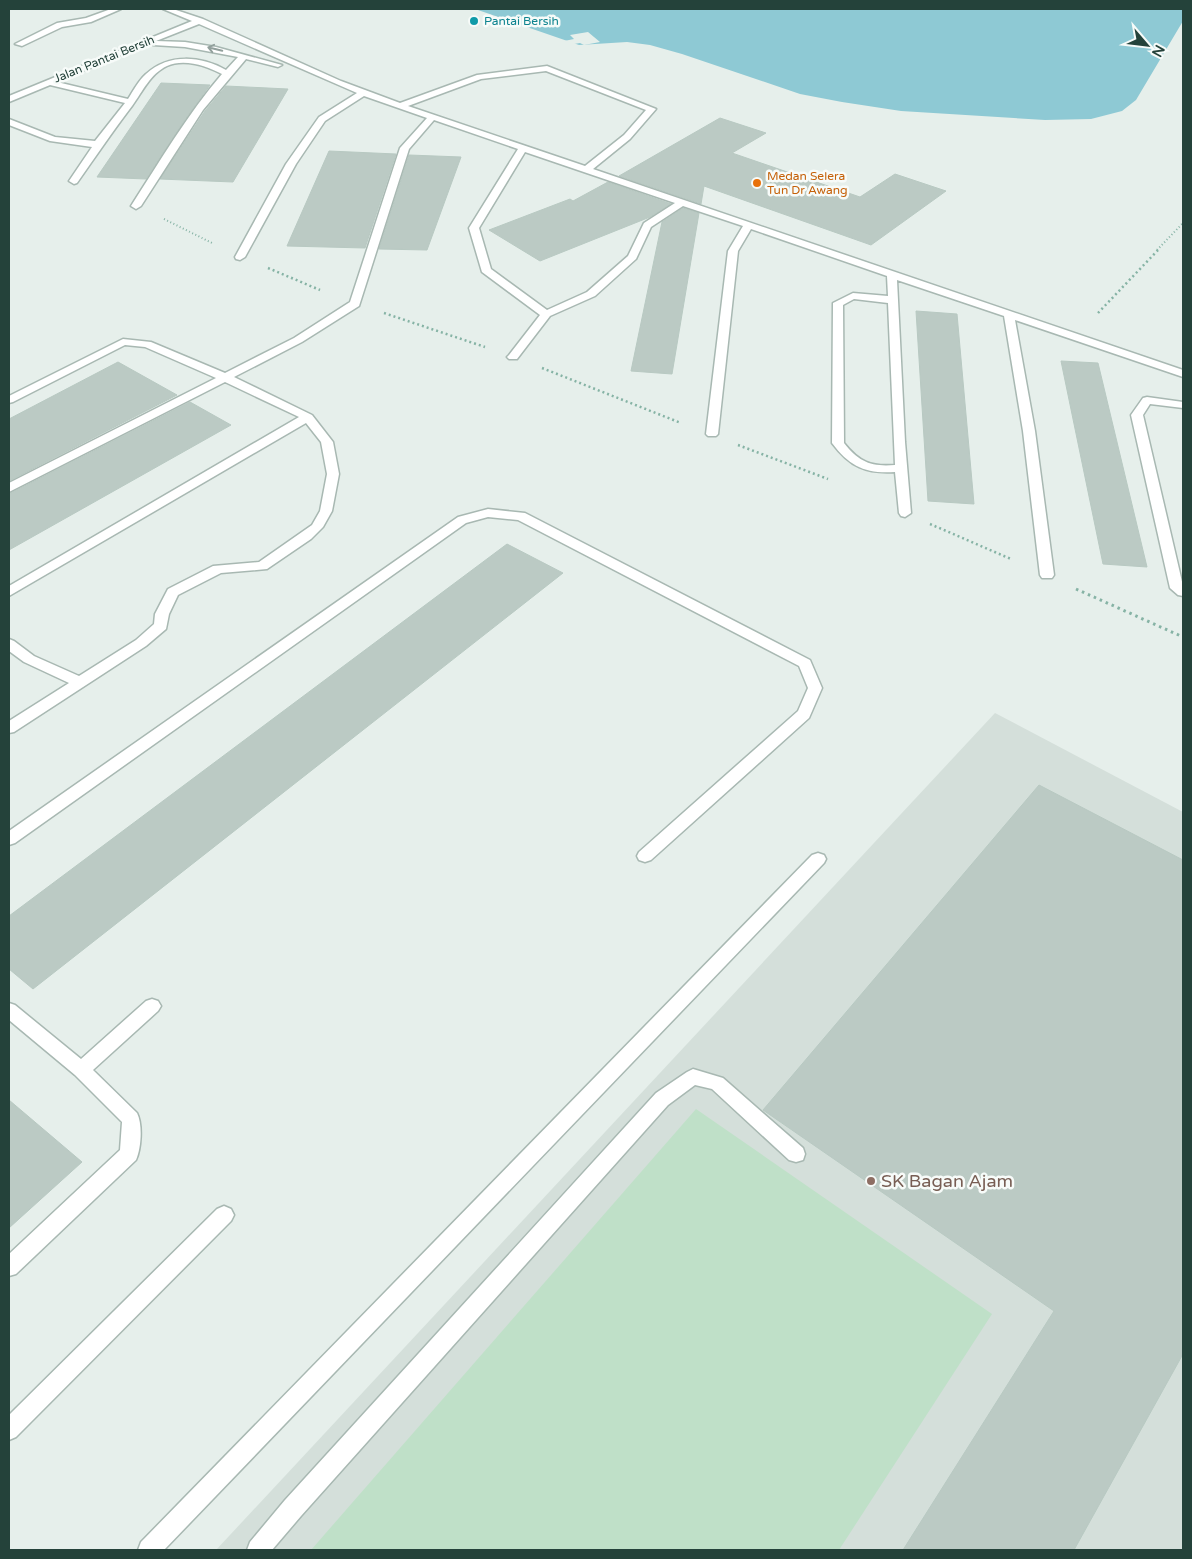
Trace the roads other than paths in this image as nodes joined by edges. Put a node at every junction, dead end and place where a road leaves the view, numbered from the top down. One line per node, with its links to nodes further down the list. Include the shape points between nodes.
1 (116, 9): 5 (street, via 88,20 60,25)
2 (167, 9): 3 (street)
3 (200, 21): 4 (street, Jalan Pantai Bersih); 7 (street)
4 (143, 43): 6 (street, one-way to 4, via 175,42); 9 (street, Jalan Pantai Bersih)
5 (19, 44)
6 (244, 56): 7 (street); 8 (street)
7 (313, 73): 10 (street)
8 (226, 74): 12 (street, via 209,64 178,61 165,64 148,76); 21 (street)
9 (48, 82): 11 (street, Jalan Pantai Bersih); 12 (street)
10 (363, 93): 13 (street); 23 (street, via 322,119 291,164)
11 (9, 99)
12 (130, 102): 16 (street)
13 (399, 106): 14 (street); 18 (street, via 480,77 547,68 652,109 627,137)
14 (432, 117): 17 (street); 30 (street, via 405,148 355,304 298,340)
15 (9, 122): 16 (street, via 57,141 77,145)
16 (99, 144): 19 (street)
17 (522, 149): 18 (street); 26 (street, via 474,228 486,270)
18 (584, 170): 20 (street)
19 (74, 181)
20 (681, 203): 22 (street); 26 (street, via 647,225 632,257 591,294)
21 (136, 206)
22 (748, 226): 24 (street); 34 (street, via 733,251)
23 (240, 257)
24 (892, 274): 25 (street); 27 (street)
25 (893, 300): 35 (street); 35 (street, via 853,296 838,303 838,443 850,458 876,470)
26 (546, 314): 28 (street)
27 (1009, 314): 29 (street); 38 (street)
28 (513, 357)
29 (1183, 374)
30 (224, 377): 31 (street, via 147,344 123,342); 33 (street); 36 (street)
31 (9, 400)
32 (1183, 405): 40 (street, via 1147,400 1137,415 1177,588)
33 (308, 417): 39 (street); 42 (street, via 327,442 333,474 326,511 317,527 262,566 218,569 174,592 162,614 161,626)
34 (712, 434)
35 (901, 468): 37 (street)
36 (9, 488)
37 (904, 513)
38 (1048, 575)
39 (9, 592)
40 (1183, 592)
41 (9, 644): 42 (street, via 29,659)
42 (80, 682): 43 (street)
43 (9, 728)
44 (9, 838): 45 (street, via 462,520 488,513 521,516 805,663 815,688 804,714)
45 (645, 856)
46 (818, 859): 54 (street)
47 (152, 1006): 49 (street)
48 (9, 1010): 49 (street)
49 (81, 1070): 52 (street, via 131,1119 129,1154)
50 (796, 1154): 55 (street, via 717,1083 693,1077 662,1099)
51 (224, 1214): 53 (street)
52 (9, 1267)
53 (9, 1430)
54 (149, 1550)
55 (258, 1550)

